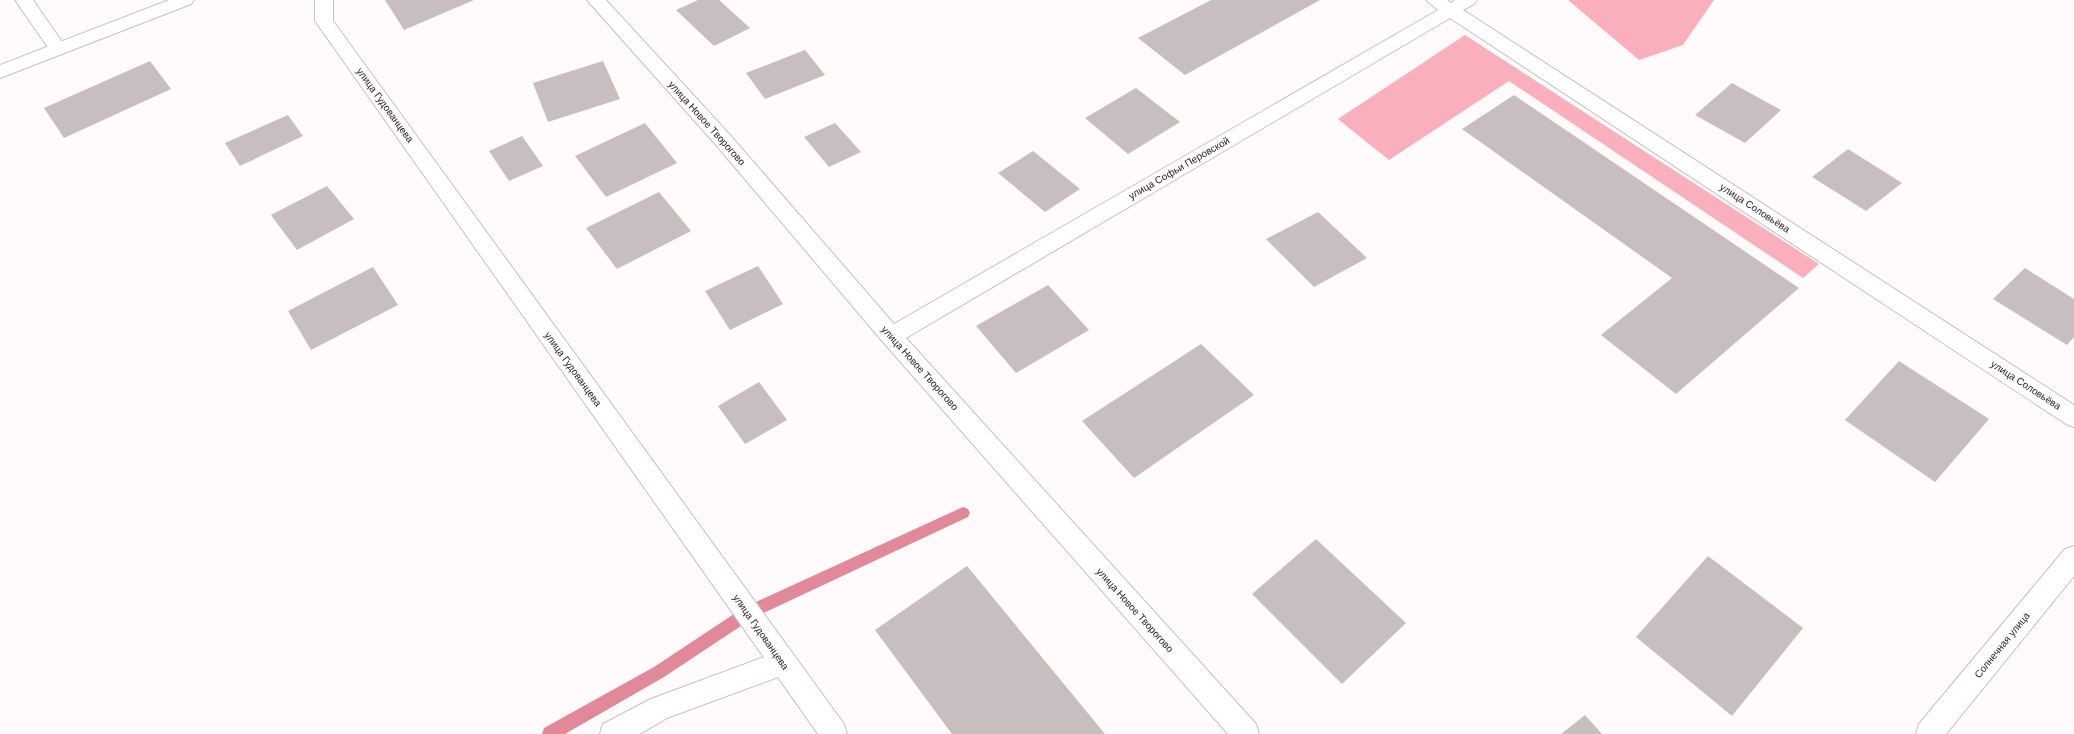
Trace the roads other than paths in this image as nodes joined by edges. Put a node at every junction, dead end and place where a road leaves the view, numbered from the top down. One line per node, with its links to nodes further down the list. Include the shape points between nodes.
1 (24, 0): 7 (street)
2 (185, 0): 7 (street)
3 (324, 0): 12 (street, улица Гудованцева, via 324,21)
4 (596, 0): 9 (street, улица Новое Творогово, via 723,140)
5 (1468, 0): 6 (street, улица Софьи Перовской)
6 (1443, 5): 9 (street, улица Софьи Перовской, via 1166,175); 10 (street, улица Соловьёва)
7 (58, 48): 8 (street)
8 (0, 72)
9 (891, 336): 15 (street, улица Новое Творогово)
10 (2074, 416)
11 (2074, 557): 16 (street, Солнечная улица)
12 (783, 663): 13 (street, via 660,708); 14 (street, улица Гудованцева)
13 (613, 734)
14 (834, 734)
15 (1246, 734)
16 (1929, 734)

